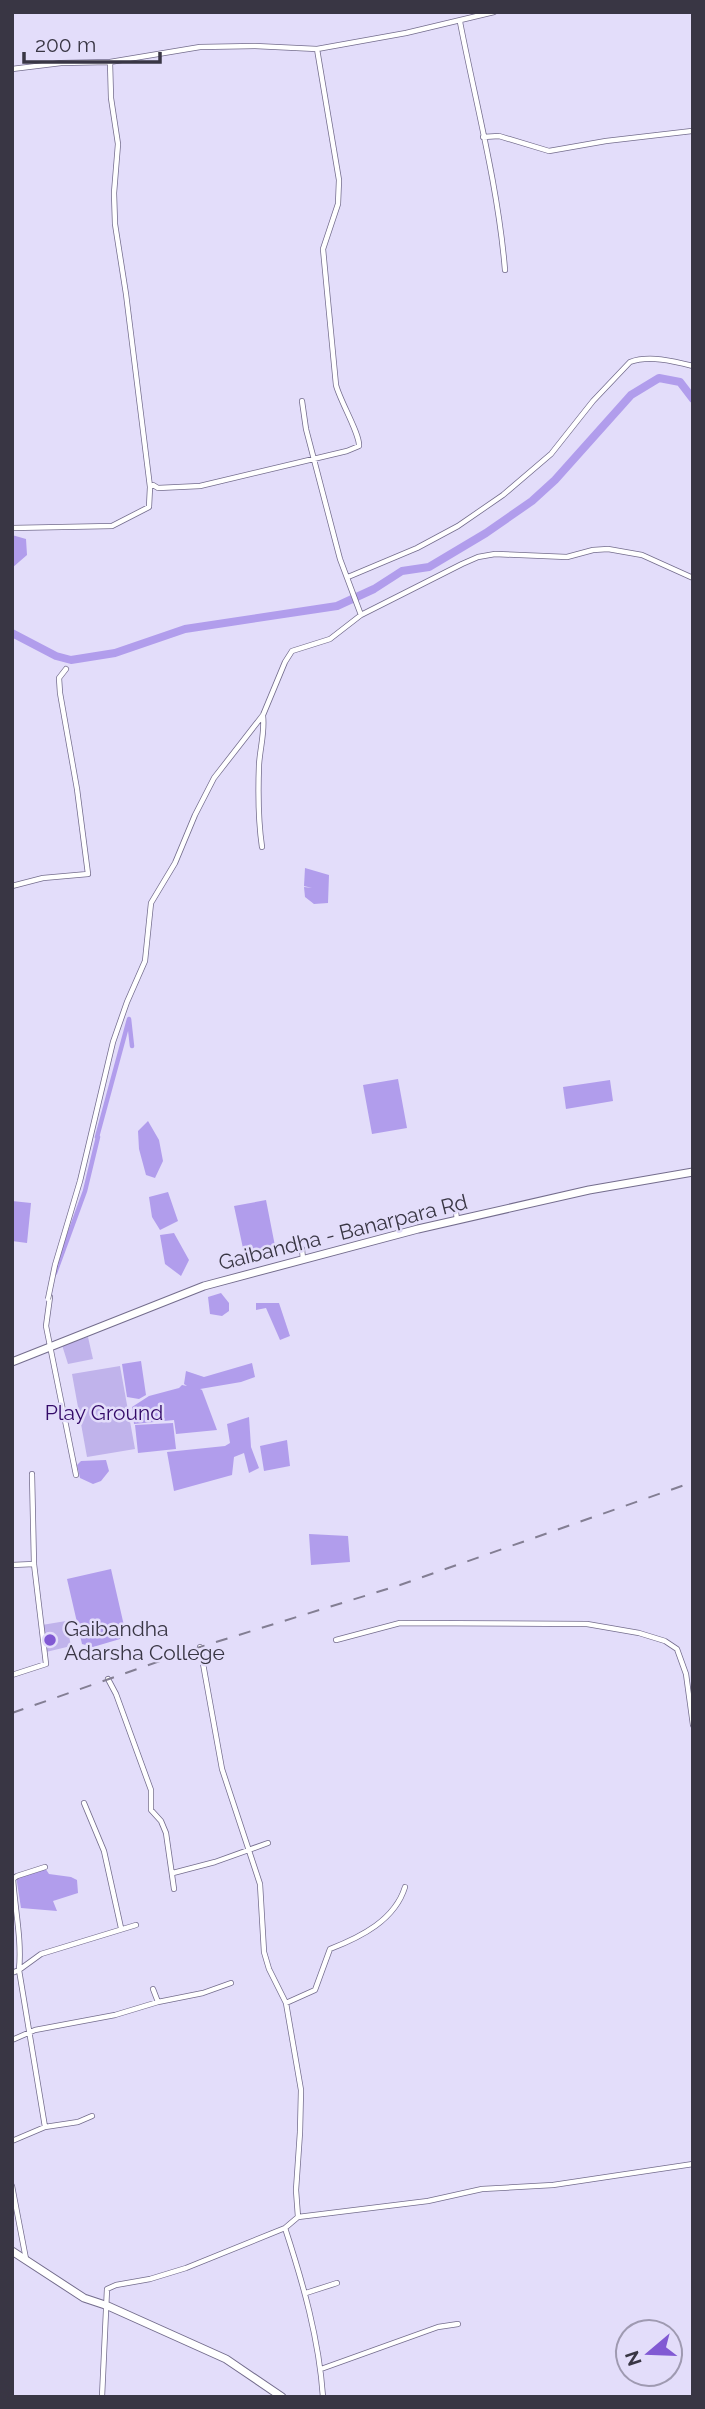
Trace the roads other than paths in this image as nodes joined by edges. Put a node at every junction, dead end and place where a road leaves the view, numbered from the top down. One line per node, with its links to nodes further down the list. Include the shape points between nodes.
1 (494, 12): 2 (street)
2 (460, 22): 3 (street); 7 (street)
3 (317, 49): 4 (street, via 200,47); 11 (street, via 339,180 338,204 323,249 336,385 360,443 347,452)
4 (110, 62): 5 (street); 12 (street, via 118,144 115,223)
5 (12, 69)
6 (692, 131): 7 (street, via 549,151 499,136)
7 (482, 137): 8 (street, via 497,195)
8 (505, 270)
9 (693, 366): 15 (street, via 652,359 630,362 551,454 503,495 458,526)
10 (302, 401): 11 (street)
11 (313, 459): 12 (street, via 200,486); 15 (street)
12 (150, 487): 13 (street, via 149,507 112,526)
13 (12, 528)
14 (693, 578): 16 (street, via 623,550 593,550 567,557 495,554 462,564)
15 (348, 581): 16 (street)
16 (361, 615): 18 (street, via 330,639 292,652)
17 (66, 669): 20 (street, via 59,678 88,874)
18 (263, 716): 19 (street); 25 (street, bridge, via 214,778 176,863 151,903 145,961 113,1042 55,1265 42,1325)
19 (262, 847)
20 (12, 886)
21 (693, 1172): 23 (main road, Gaibandha - Banarpara Rd, via 456,1216)
22 (302, 1249): 23 (street)
23 (303, 1259): 25 (main road, Gaibandha - Banarpara Rd, via 204,1286)
24 (51, 1282): 25 (street, via 46,1326)
25 (51, 1348): 26 (main road, Gaibandha - Banarpara Rd); 28 (street)
26 (12, 1362)
27 (32, 1474): 29 (street)
28 (76, 1475)
29 (34, 1564): 30 (street); 33 (street, via 46,1664)
30 (12, 1565)
31 (336, 1640): 35 (street, via 400,1623 587,1624 639,1633 677,1648 686,1674)
32 (200, 1647): 38 (street, via 222,1769)
33 (12, 1675)
34 (108, 1679): 40 (street, via 151,1790 151,1810 166,1833)
35 (693, 1725)
36 (84, 1803): 44 (street, via 104,1851)
37 (268, 1843): 38 (street)
38 (248, 1851): 40 (street); 50 (street, via 260,1884 264,1952)
39 (45, 1867): 45 (street, via 13,1879)
40 (173, 1872): 42 (street)
41 (405, 1887): 50 (street, via 390,1915 330,1949 315,1990)
42 (174, 1889)
43 (136, 1924): 44 (street)
44 (121, 1928): 45 (street, via 41,1954)
45 (19, 1970): 46 (street); 51 (street)
46 (12, 1973)
47 (231, 1983): 49 (street)
48 (153, 1989): 49 (street)
49 (158, 2002): 51 (street)
50 (286, 2003): 58 (street, via 301,2090)
51 (29, 2034): 52 (street); 54 (street)
52 (12, 2040)
53 (92, 2116): 54 (street)
54 (45, 2127): 55 (street)
55 (12, 2140)
56 (693, 2164): 58 (street)
57 (12, 2186): 61 (street)
58 (299, 2217): 59 (street)
59 (285, 2228): 63 (street); 64 (street, via 186,2268 116,2285 107,2289)
60 (12, 2251): 61 (main road)
61 (26, 2259): 64 (main road, via 84,2298)
62 (337, 2283): 63 (street)
63 (306, 2293): 66 (street)
64 (108, 2306): 67 (street); 68 (main road, via 226,2359)
65 (458, 2323): 66 (street)
66 (321, 2369): 69 (street)
67 (102, 2397)
68 (282, 2397)
69 (323, 2397)

